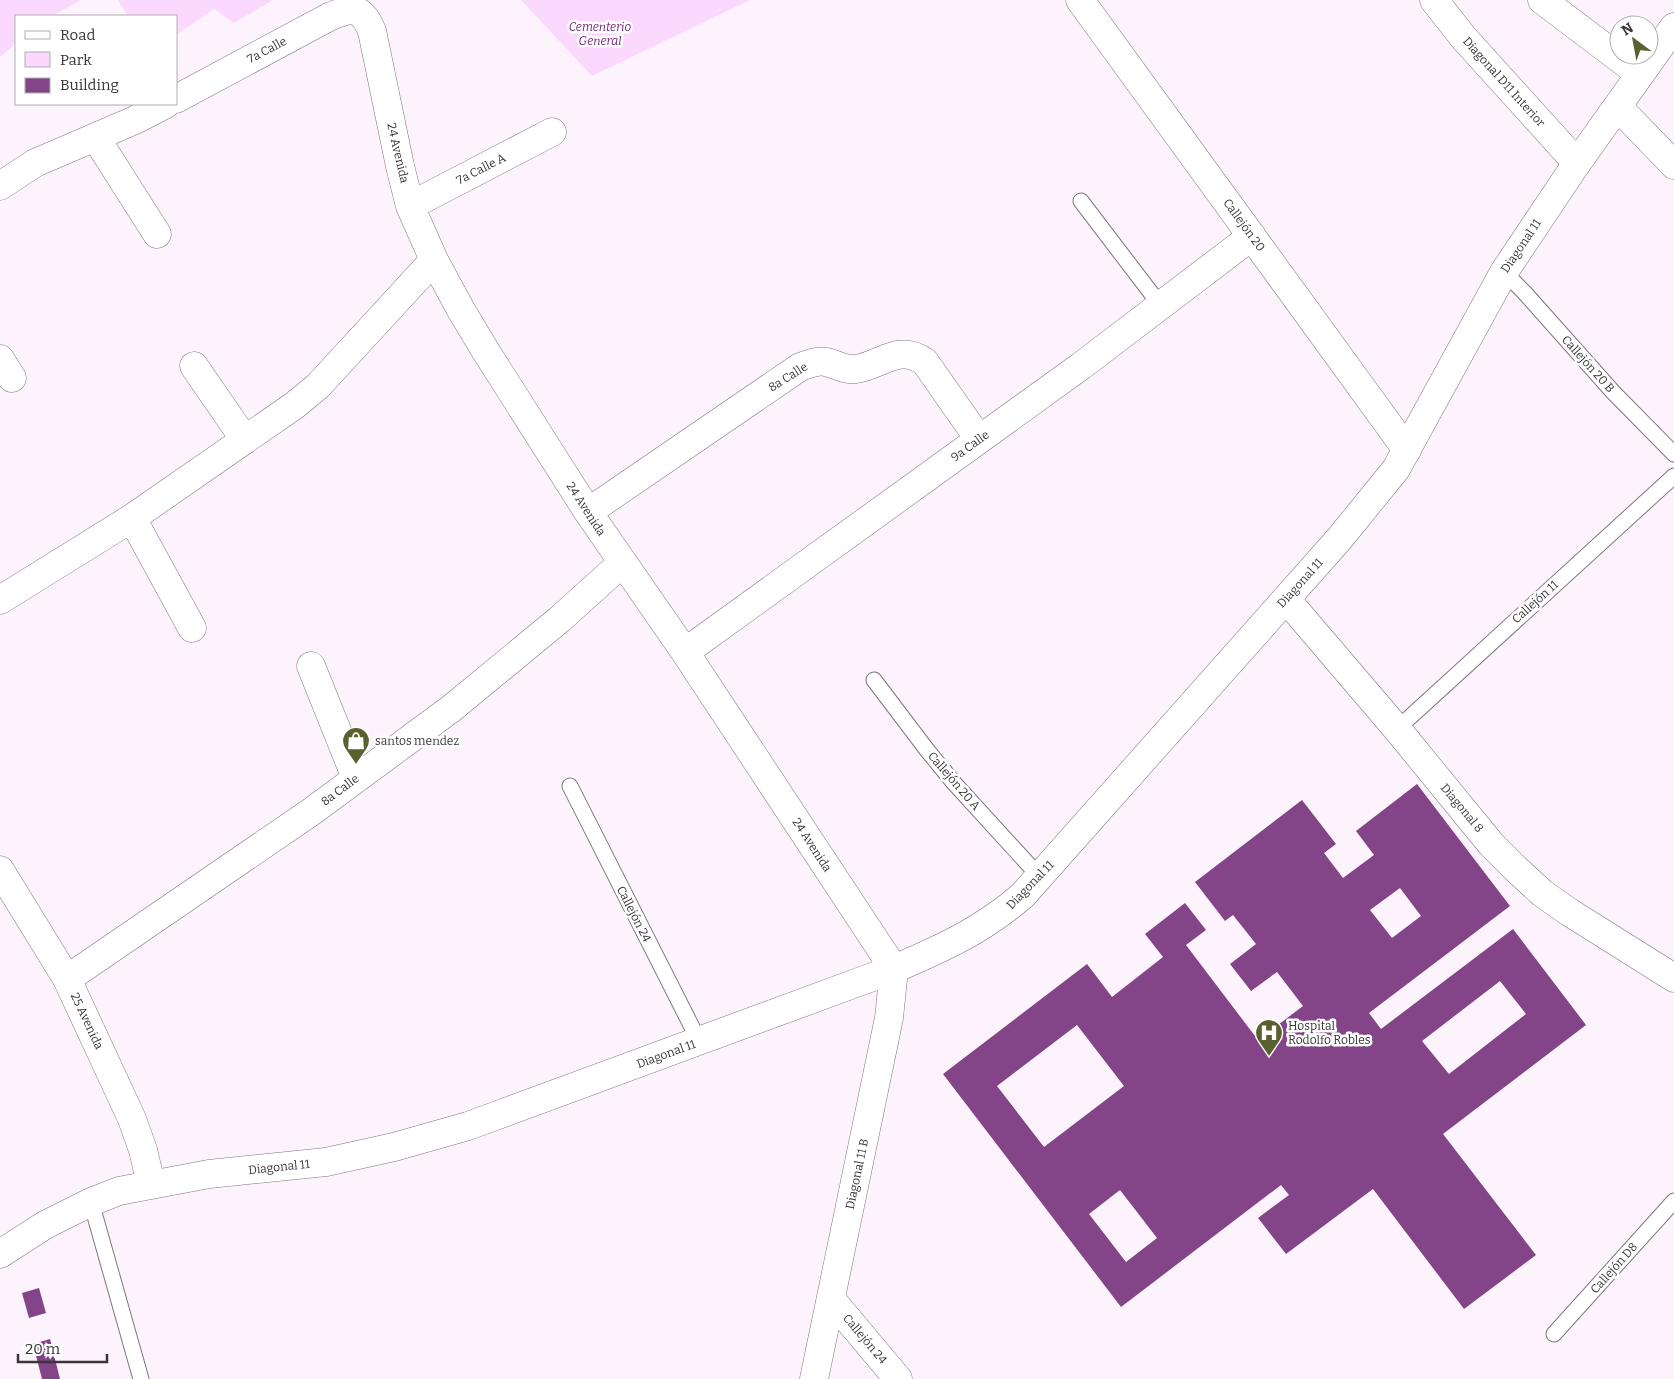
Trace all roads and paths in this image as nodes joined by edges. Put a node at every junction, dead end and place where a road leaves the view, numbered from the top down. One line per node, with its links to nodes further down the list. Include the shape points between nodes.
1 (1080, 0): 18 (street, Callejón 20)
2 (1434, 0): 12 (street, Diagonal D11 Interior, via 1463,37)
3 (1542, 0): 6 (street)
4 (359, 11): 7 (street, 7a Calle, via 351,10 329,17); 16 (street, 24 Avenida, via 372,31)
5 (1674, 27): 6 (street, Diagonal 11)
6 (1640, 74): 9 (street, Diagonal 11)
7 (178, 97)
8 (164, 105): 11 (street)
9 (1618, 106): 12 (street, Diagonal 11); 13 (street)
10 (552, 132): 16 (street, 7a Calle A)
11 (96, 138): 14 (street, via 35,163); 17 (street)
12 (1577, 163): 20 (street, Diagonal 11)
13 (1674, 165)
14 (0, 186)
15 (1081, 201): 21 (lane)
16 (410, 206): 19 (street, 24 Avenida)
17 (157, 234)
18 (1252, 236): 21 (street, 9a Calle); 25 (street, Callejón 20)
19 (434, 260): 24 (street, via 318,386); 28 (street, 24 Avenida, via 485,350)
20 (1504, 272): 25 (street, Diagonal 11); 26 (lane, Callejón 20 B)
21 (1160, 306): 23 (street, 9a Calle)
22 (194, 366): 24 (street)
23 (979, 439): 28 (street, 8a Calle, via 925,362 916,356 888,357 855,369 825,361 812,362 800,367); 34 (street, 9a Calle)
24 (245, 440): 29 (street)
25 (1407, 450): 31 (street, Diagonal 11, via 1373,499)
26 (1674, 454)
27 (1674, 476): 37 (lane, Callejón 11)
28 (588, 512): 30 (street, 24 Avenida)
29 (132, 518): 32 (street); 33 (street)
30 (622, 562): 34 (street, 24 Avenida); 38 (street, 8a Calle, via 507,664)
31 (1286, 599): 37 (street, Diagonal 8); 41 (street, Diagonal 11)
32 (0, 600)
33 (192, 628)
34 (685, 652): 42 (street, 24 Avenida)
35 (311, 666): 38 (street)
36 (874, 680): 41 (lane, Callejón 20 A, via 927,750)
37 (1397, 729): 43 (street, Diagonal 8, via 1492,844 1542,893)
38 (356, 778): 44 (street, 8a Calle, via 312,812)
39 (570, 786): 45 (lane, Callejón 24)
40 (0, 870): 44 (street, 25 Avenida)
41 (1039, 876): 42 (street, Diagonal 11, via 1002,913 972,933)
42 (894, 969): 45 (street, Diagonal 11); 50 (street, Diagonal 11 B, via 889,1018)
43 (1674, 978)
44 (67, 979): 46 (street, 25 Avenida, via 132,1119)
45 (699, 1042): 46 (street, Diagonal 11, via 468,1126 394,1147 326,1162 209,1174)
46 (150, 1184): 47 (street, Diagonal 11)
47 (91, 1202): 49 (street, Diagonal 11, via 45,1225); 52 (lane)
48 (1674, 1202): 51 (lane, Callejón D8)
49 (0, 1254)
50 (832, 1299): 53 (street, Diagonal 11 B); 54 (street, Callejón 24)
51 (1554, 1334)
52 (141, 1379)
53 (814, 1379)
54 (898, 1379)

